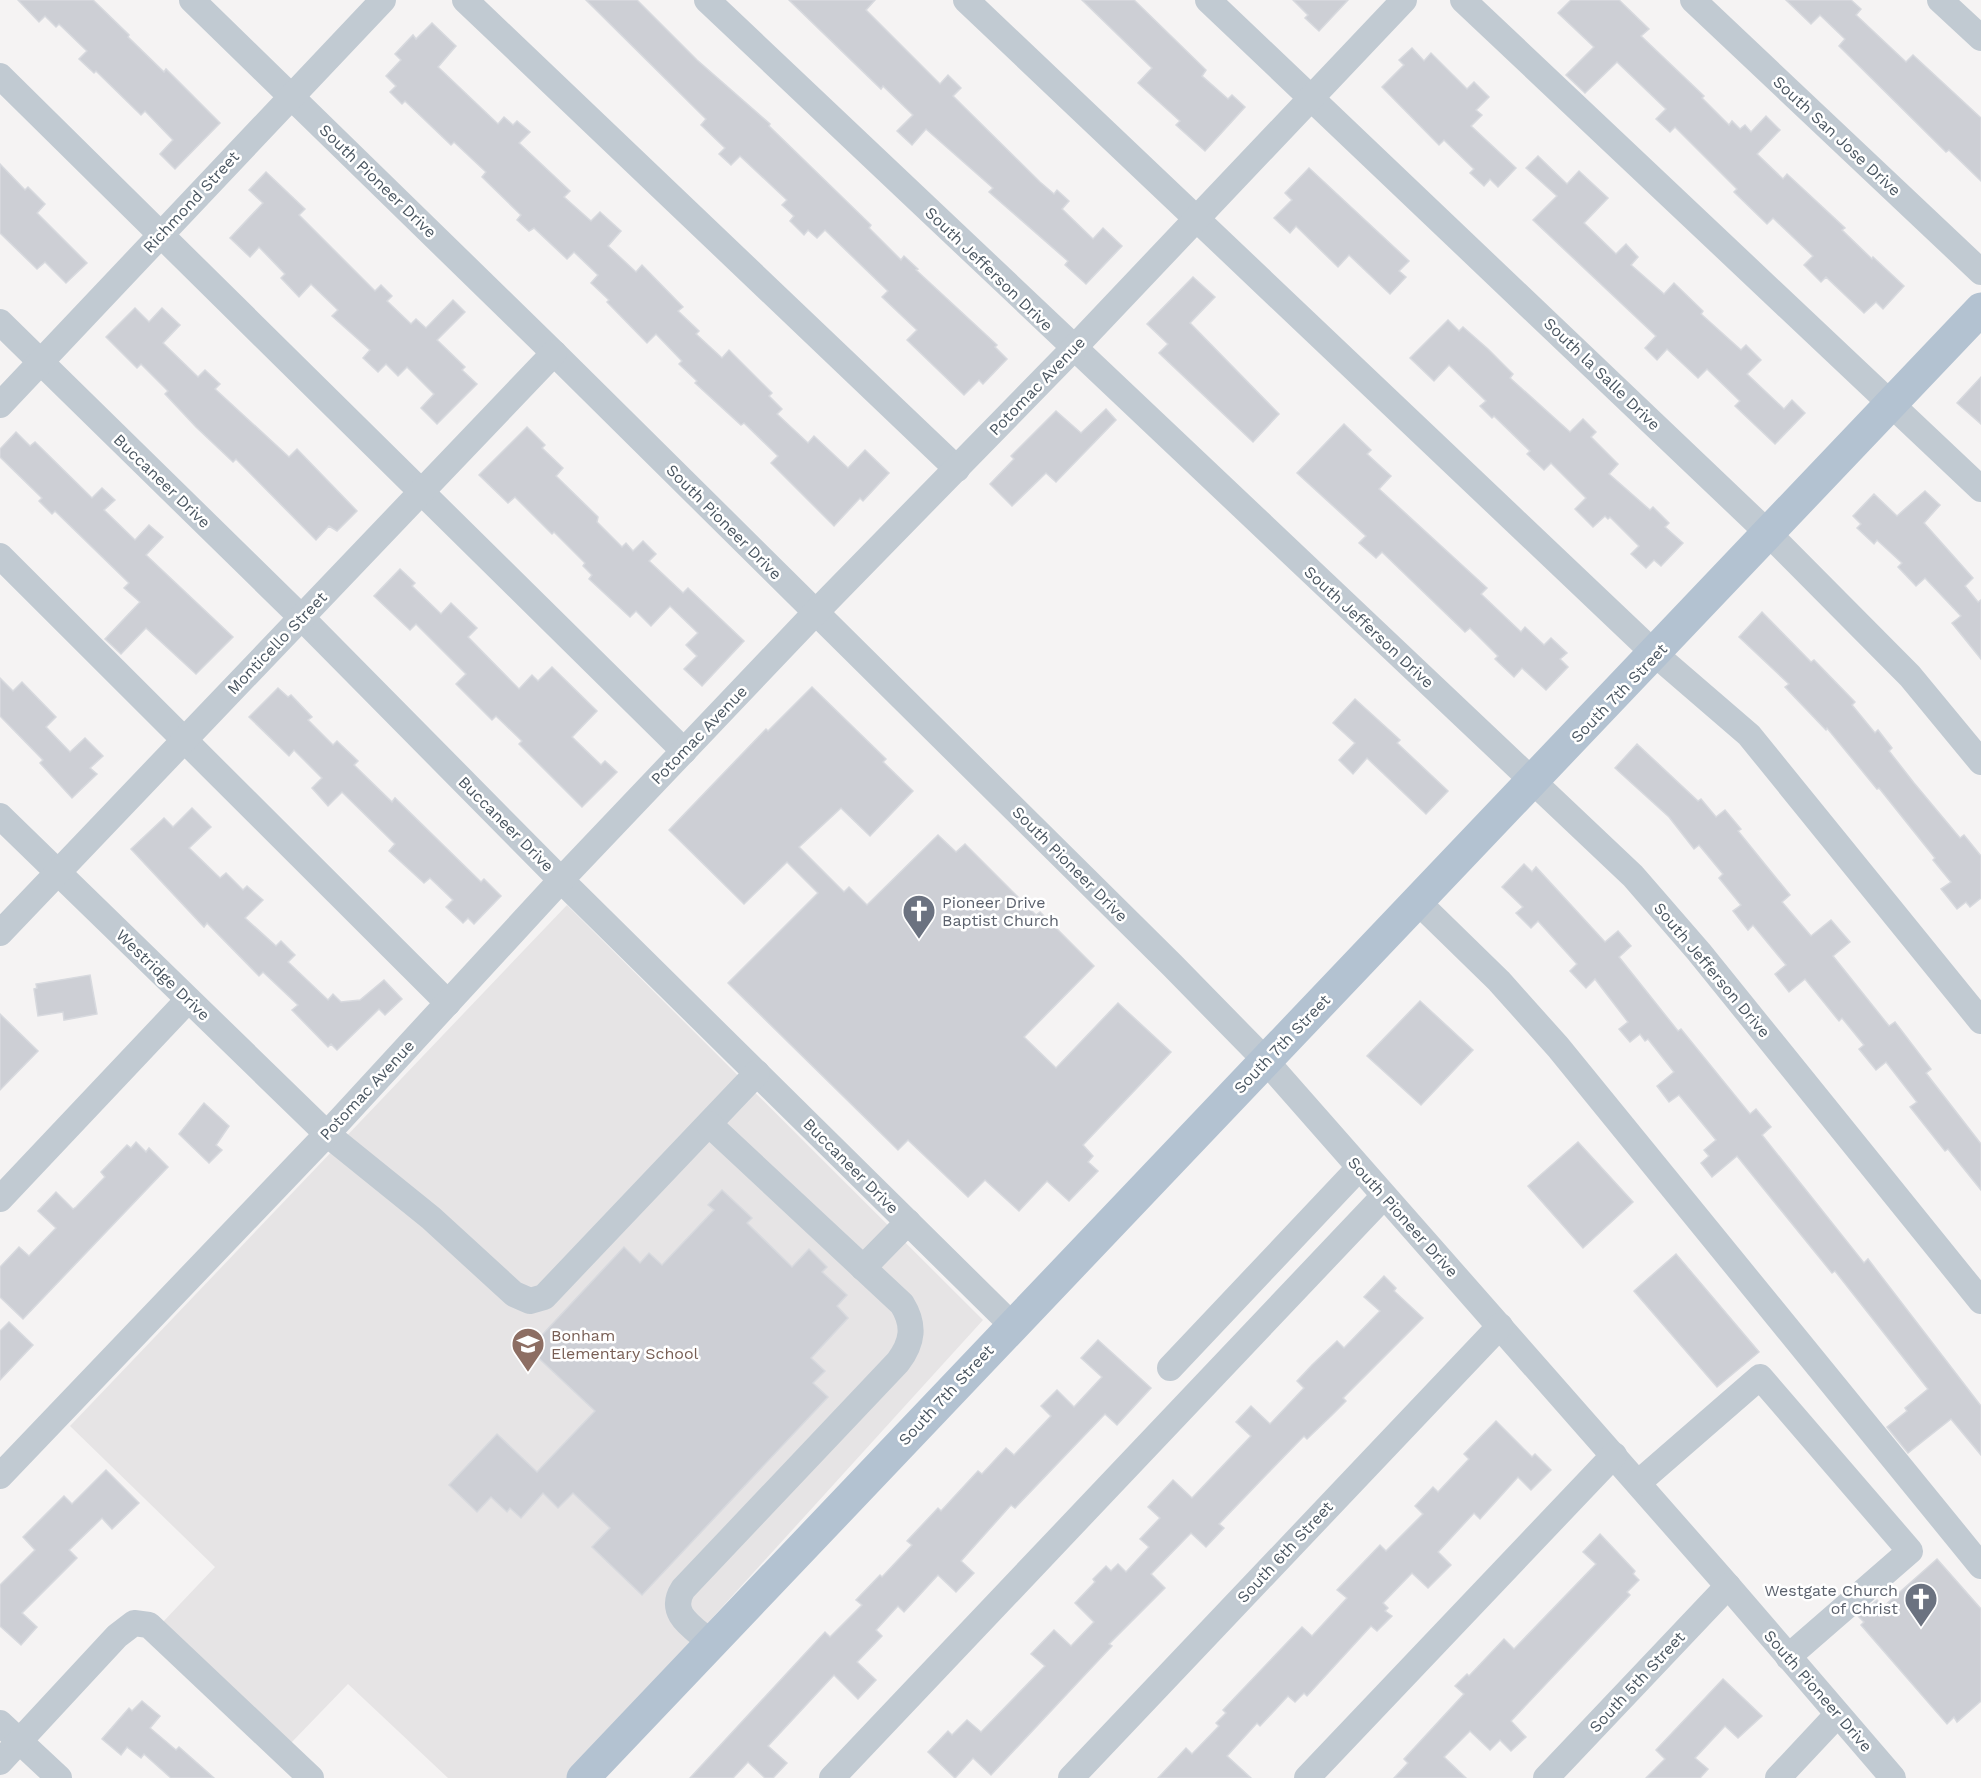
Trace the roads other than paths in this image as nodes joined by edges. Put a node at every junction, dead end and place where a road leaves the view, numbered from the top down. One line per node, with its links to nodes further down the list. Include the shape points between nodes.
1 (192, 0): 13 (street, South Pioneer Drive)
2 (383, 0): 13 (street, Richmond Street)
3 (465, 0): 25 (street)
4 (707, 0): 20 (street, South Jefferson Drive)
5 (966, 0): 15 (street)
6 (1208, 0): 14 (street, South la Salle Drive)
7 (1404, 0): 14 (street, Potomac Avenue)
8 (1464, 0): 23 (street)
9 (1693, 0): 17 (street, South San Jose Drive)
10 (1940, 0): 11 (street)
11 (1981, 38)
12 (0, 76): 16 (street)
13 (291, 96): 16 (street, Richmond Street); 21 (street, South Pioneer Drive)
14 (1310, 98): 15 (street, Potomac Avenue); 28 (street, South la Salle Drive)
15 (1197, 219): 20 (street, Potomac Avenue); 32 (street)
16 (161, 234): 22 (street, Richmond Street); 27 (street)
17 (1981, 272)
18 (1981, 309): 23 (main road, South 7th Street)
19 (0, 322): 22 (street, Buccaneer Drive)
20 (1073, 349): 25 (street, Potomac Avenue); 36 (street, South Jefferson Drive)
21 (554, 353): 27 (street, Monticello Street); 30 (street, South Pioneer Drive)
22 (40, 362): 24 (street, Richmond Street); 31 (street, Buccaneer Drive)
23 (1892, 403): 26 (street); 28 (main road, South 7th Street)
24 (0, 405)
25 (957, 469): 30 (street, Potomac Avenue)
26 (1981, 489)
27 (422, 491): 31 (street, Monticello Street); 34 (street)
28 (1769, 534): 32 (main road, South 7th Street); 35 (street, South la Salle Drive, via 1910,676)
29 (0, 556): 33 (street)
30 (816, 612): 34 (street, Potomac Avenue); 45 (street, South Pioneer Drive)
31 (302, 618): 33 (street, Monticello Street); 39 (street, Buccaneer Drive)
32 (1655, 654): 36 (main road, South 7th Street); 44 (street, via 1749,735)
33 (185, 739): 38 (street, Monticello Street); 43 (street)
34 (684, 751): 39 (street, Potomac Avenue)
35 (1981, 762)
36 (1534, 782): 40 (main road, South 7th Street); 54 (street, South Jefferson Drive, via 1633,876 1699,952)
37 (0, 816): 38 (street, Westridge Drive)
38 (58, 873): 41 (street, Monticello Street); 42 (street, Westridge Drive)
39 (561, 880): 43 (street, Potomac Avenue); 46 (street, Buccaneer Drive)
40 (1418, 902): 45 (main road, South 7th Street); 61 (street, via 1499,981 1558,1047)
41 (0, 933)
42 (188, 1000): 48 (street, Westridge Drive); 51 (street)
43 (448, 1003): 48 (street, Potomac Avenue)
44 (1981, 1021)
45 (1266, 1061): 49 (street, South Pioneer Drive); 55 (main road, South 7th Street)
46 (757, 1072): 47 (street, Westridge Drive); 52 (street, Buccaneer Drive)
47 (709, 1124): 48 (street, Westridge Drive, via 544,1297 530,1301 514,1294 431,1218); 53 (street)
48 (327, 1134): 59 (street, Potomac Avenue)
49 (1359, 1168): 50 (street, South Pioneer Drive); 57 (street)
50 (1384, 1196): 56 (street, South Pioneer Drive); 72 (street)
51 (0, 1198)
52 (908, 1222): 53 (street); 55 (street, Buccaneer Drive)
53 (863, 1268): 63 (street, via 902,1304 910,1317 908,1349 683,1588 676,1608)
54 (1981, 1301)
55 (1012, 1325): 63 (main road, South 7th Street)
56 (1500, 1326): 58 (street, South Pioneer Drive); 73 (street, South 6th Street)
57 (1170, 1368)
58 (1614, 1455): 60 (street, South Pioneer Drive); 74 (street)
59 (0, 1476)
60 (1638, 1483): 62 (street, South Pioneer Drive); 64 (street, via 1760,1377 1910,1551)
61 (1981, 1566)
62 (1728, 1586): 64 (street, South Pioneer Drive); 75 (street, South 5th Street)
63 (711, 1643): 71 (main road, South 7th Street)
64 (1788, 1656): 65 (street, South Pioneer Drive)
65 (1837, 1715): 76 (street); 77 (street, South Pioneer Drive)
66 (0, 1723): 67 (street)
67 (19, 1741): 68 (street); 69 (street); 70 (street, via 117,1636 134,1623 149,1625)
68 (0, 1762)
69 (59, 1778)
70 (311, 1778)
71 (583, 1778)
72 (832, 1778)
73 (1071, 1778)
74 (1307, 1778)
75 (1546, 1778)
76 (1778, 1778)
77 (1893, 1778)

